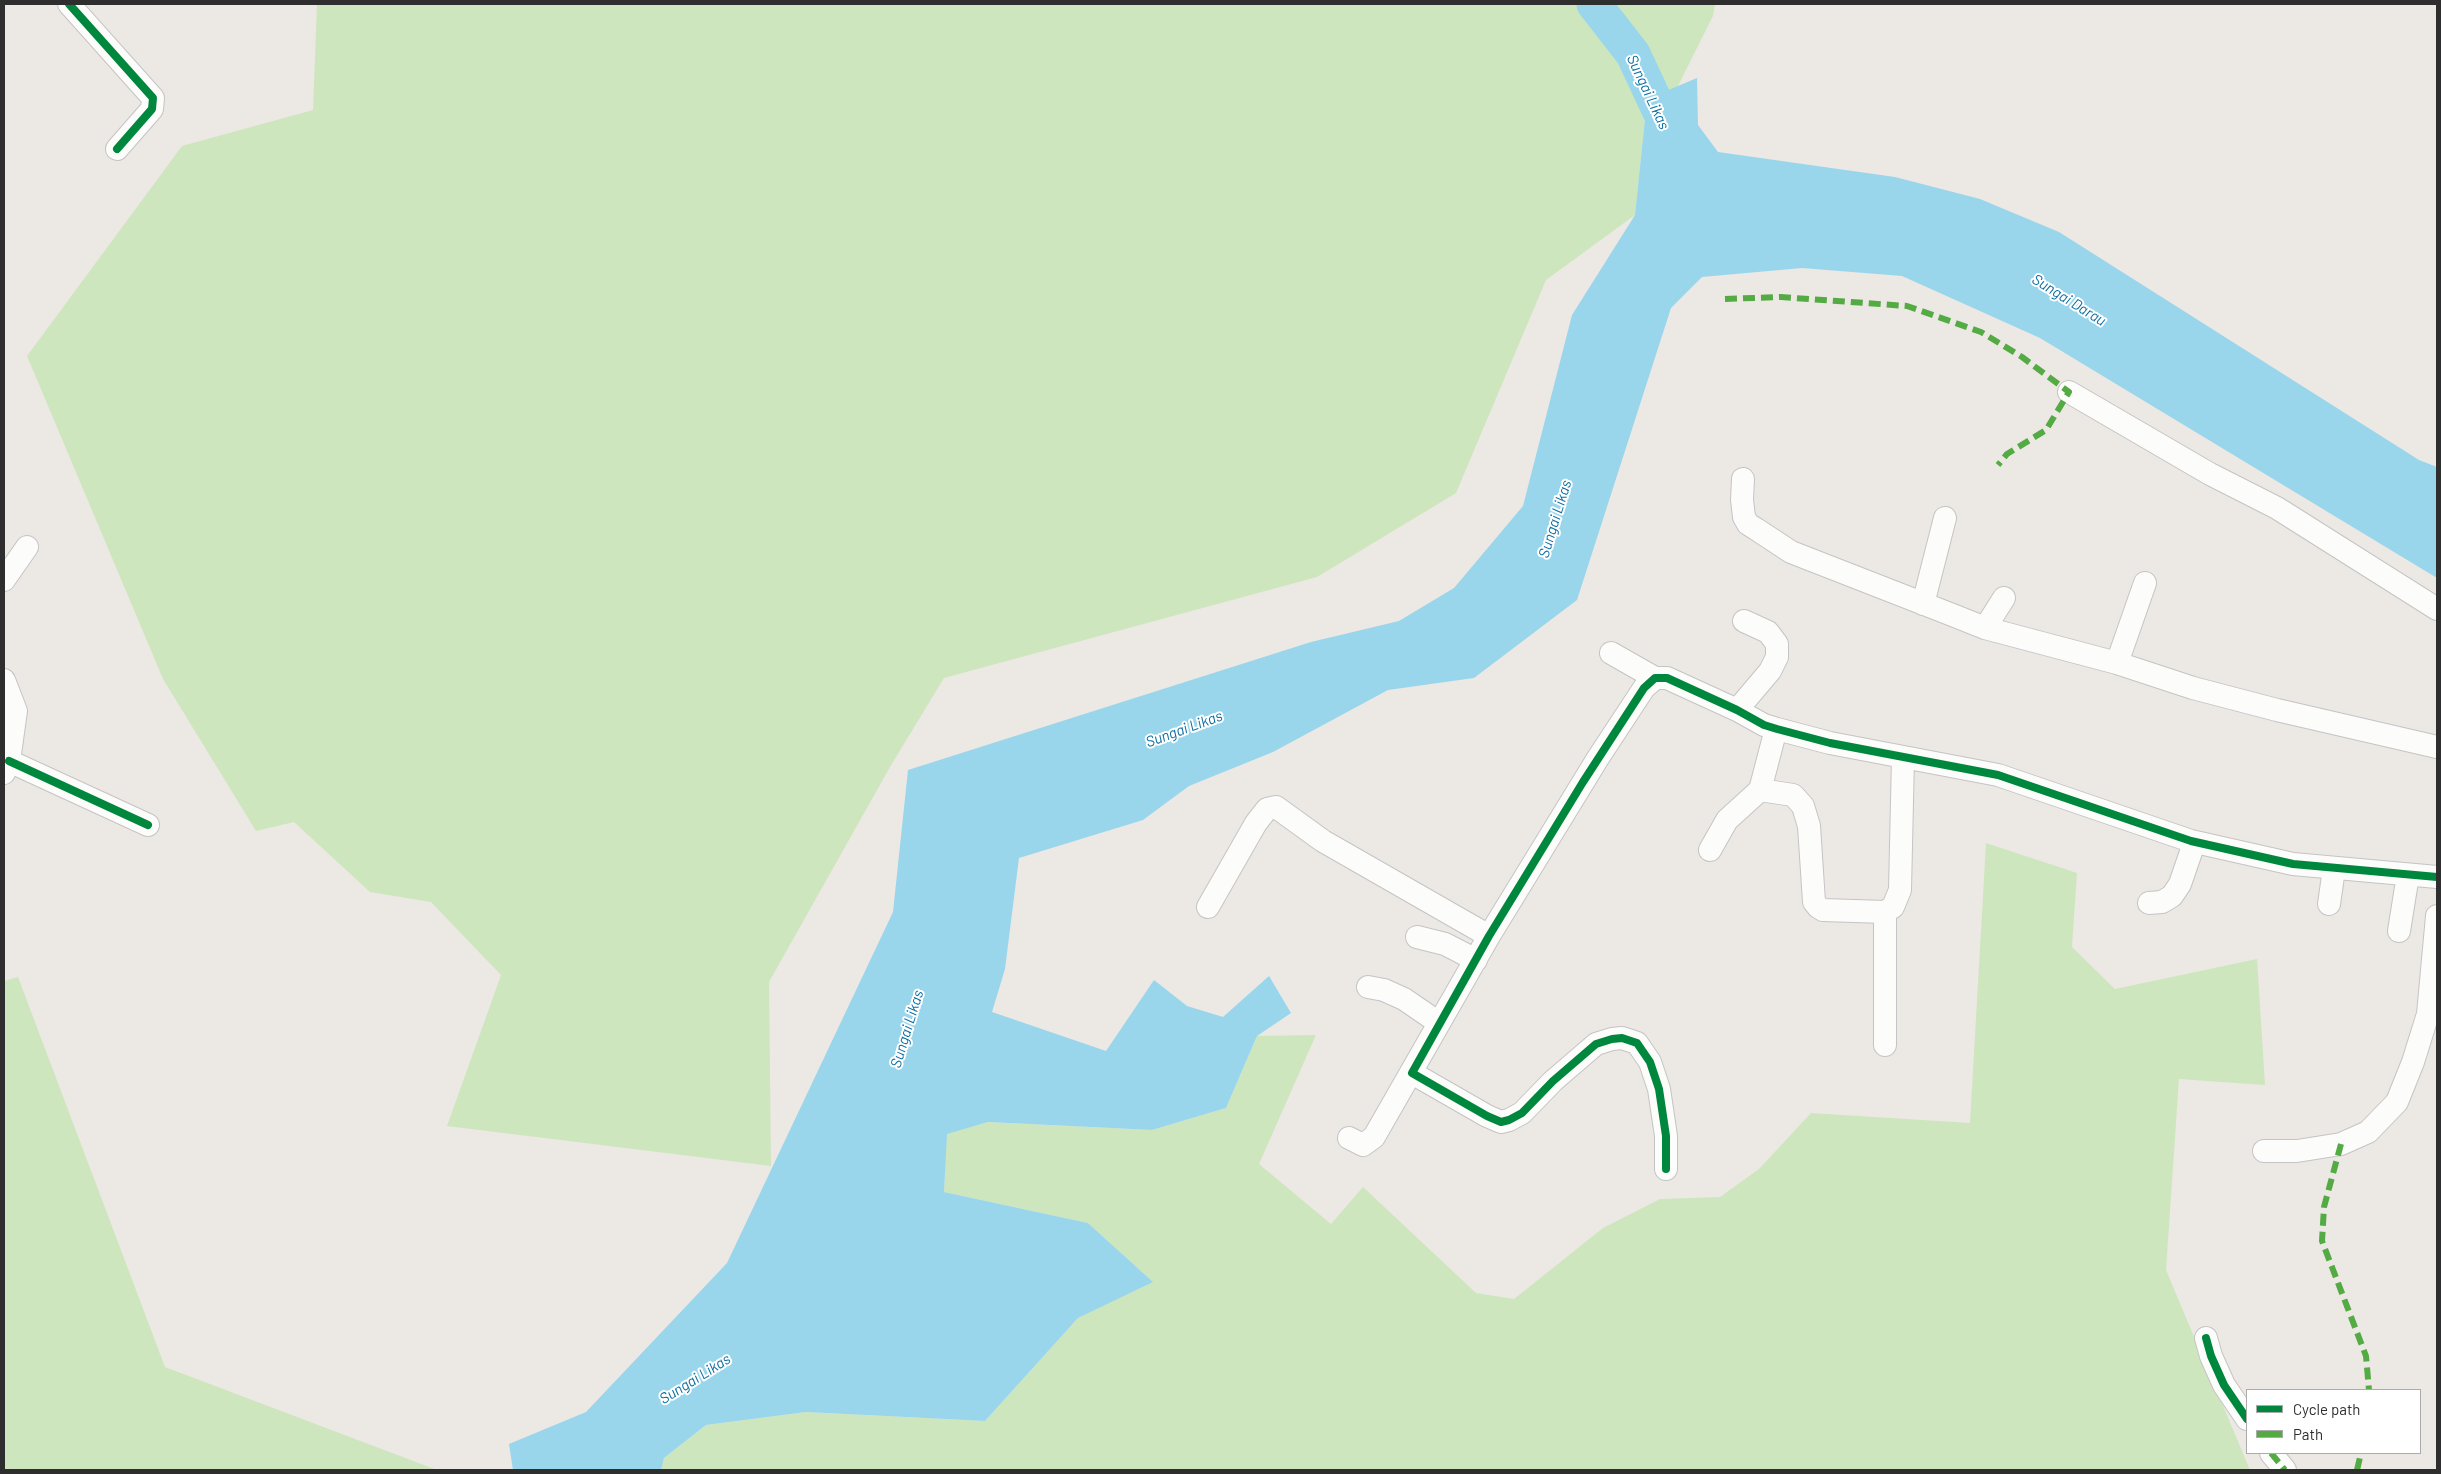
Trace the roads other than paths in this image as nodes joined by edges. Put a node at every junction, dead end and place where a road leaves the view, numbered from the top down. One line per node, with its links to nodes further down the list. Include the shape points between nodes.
1 (69, 4): 2 (street, via 153,98 152,110)
2 (117, 149)
3 (2069, 392): 11 (street, via 2201,469 2276,508)
4 (1743, 479): 10 (street, via 1744,517 1756,529 1791,552)
5 (1945, 518): 10 (street)
6 (27, 547): 7 (street)
7 (4, 580)
8 (2145, 583): 15 (street)
9 (2004, 598): 13 (street)
10 (1923, 604): 13 (street)
11 (2437, 609)
12 (1744, 621): 18 (street, via 1768,632 1777,644 1777,658)
13 (1985, 628): 15 (street)
14 (1611, 653): 16 (street)
15 (2117, 663): 20 (street, via 2268,708)
16 (1655, 678): 18 (street, via 1667,678); 36 (street, via 1644,688 1603,750)
17 (4, 680): 22 (street, via 16,711)
18 (1737, 710): 19 (street)
19 (1776, 729): 21 (street); 23 (street)
20 (2437, 747)
21 (1903, 757): 25 (street, via 1998,775); 33 (street, via 1900,890 1893,908)
22 (6, 767): 24 (street)
23 (1760, 790): 26 (street, via 1727,820); 33 (street, via 1793,795 1803,806 1809,826 1814,902 1818,907 1823,910)
24 (148, 825)
25 (2191, 841): 27 (street, via 2261,858); 30 (street, via 2191,852 2180,884 2172,896 2162,902)
26 (1710, 850)
27 (2334, 869): 28 (street); 31 (street)
28 (2408, 875): 29 (street); 35 (street)
29 (2437, 877)
30 (2149, 902)
31 (2330, 904)
32 (1208, 907): 36 (street, via 1256,823 1267,809 1276,807 1322,841)
33 (1885, 912): 42 (street)
34 (2437, 916): 40 (street)
35 (2399, 931)
36 (1489, 936): 38 (street)
37 (1417, 937): 38 (street, via 1445,944)
38 (1476, 960): 41 (street)
39 (1368, 987): 41 (street, via 1404,999)
40 (2432, 1014): 45 (street, via 2397,1102 2373,1127 2341,1144 2321,1149)
41 (1439, 1023): 43 (street)
42 (1885, 1045)
43 (1412, 1073): 44 (street, via 1374,1137 1363,1146); 46 (street, via 1501,1122 1522,1113 1596,1044 1622,1038 1637,1043 1650,1062 1659,1089 1666,1136)
44 (1349, 1138)
45 (2264, 1151)
46 (1666, 1169)
47 (2206, 1338): 48 (street, via 2224,1385)
48 (2246, 1418)
49 (2272, 1454): 50 (street)
50 (2285, 1470)

